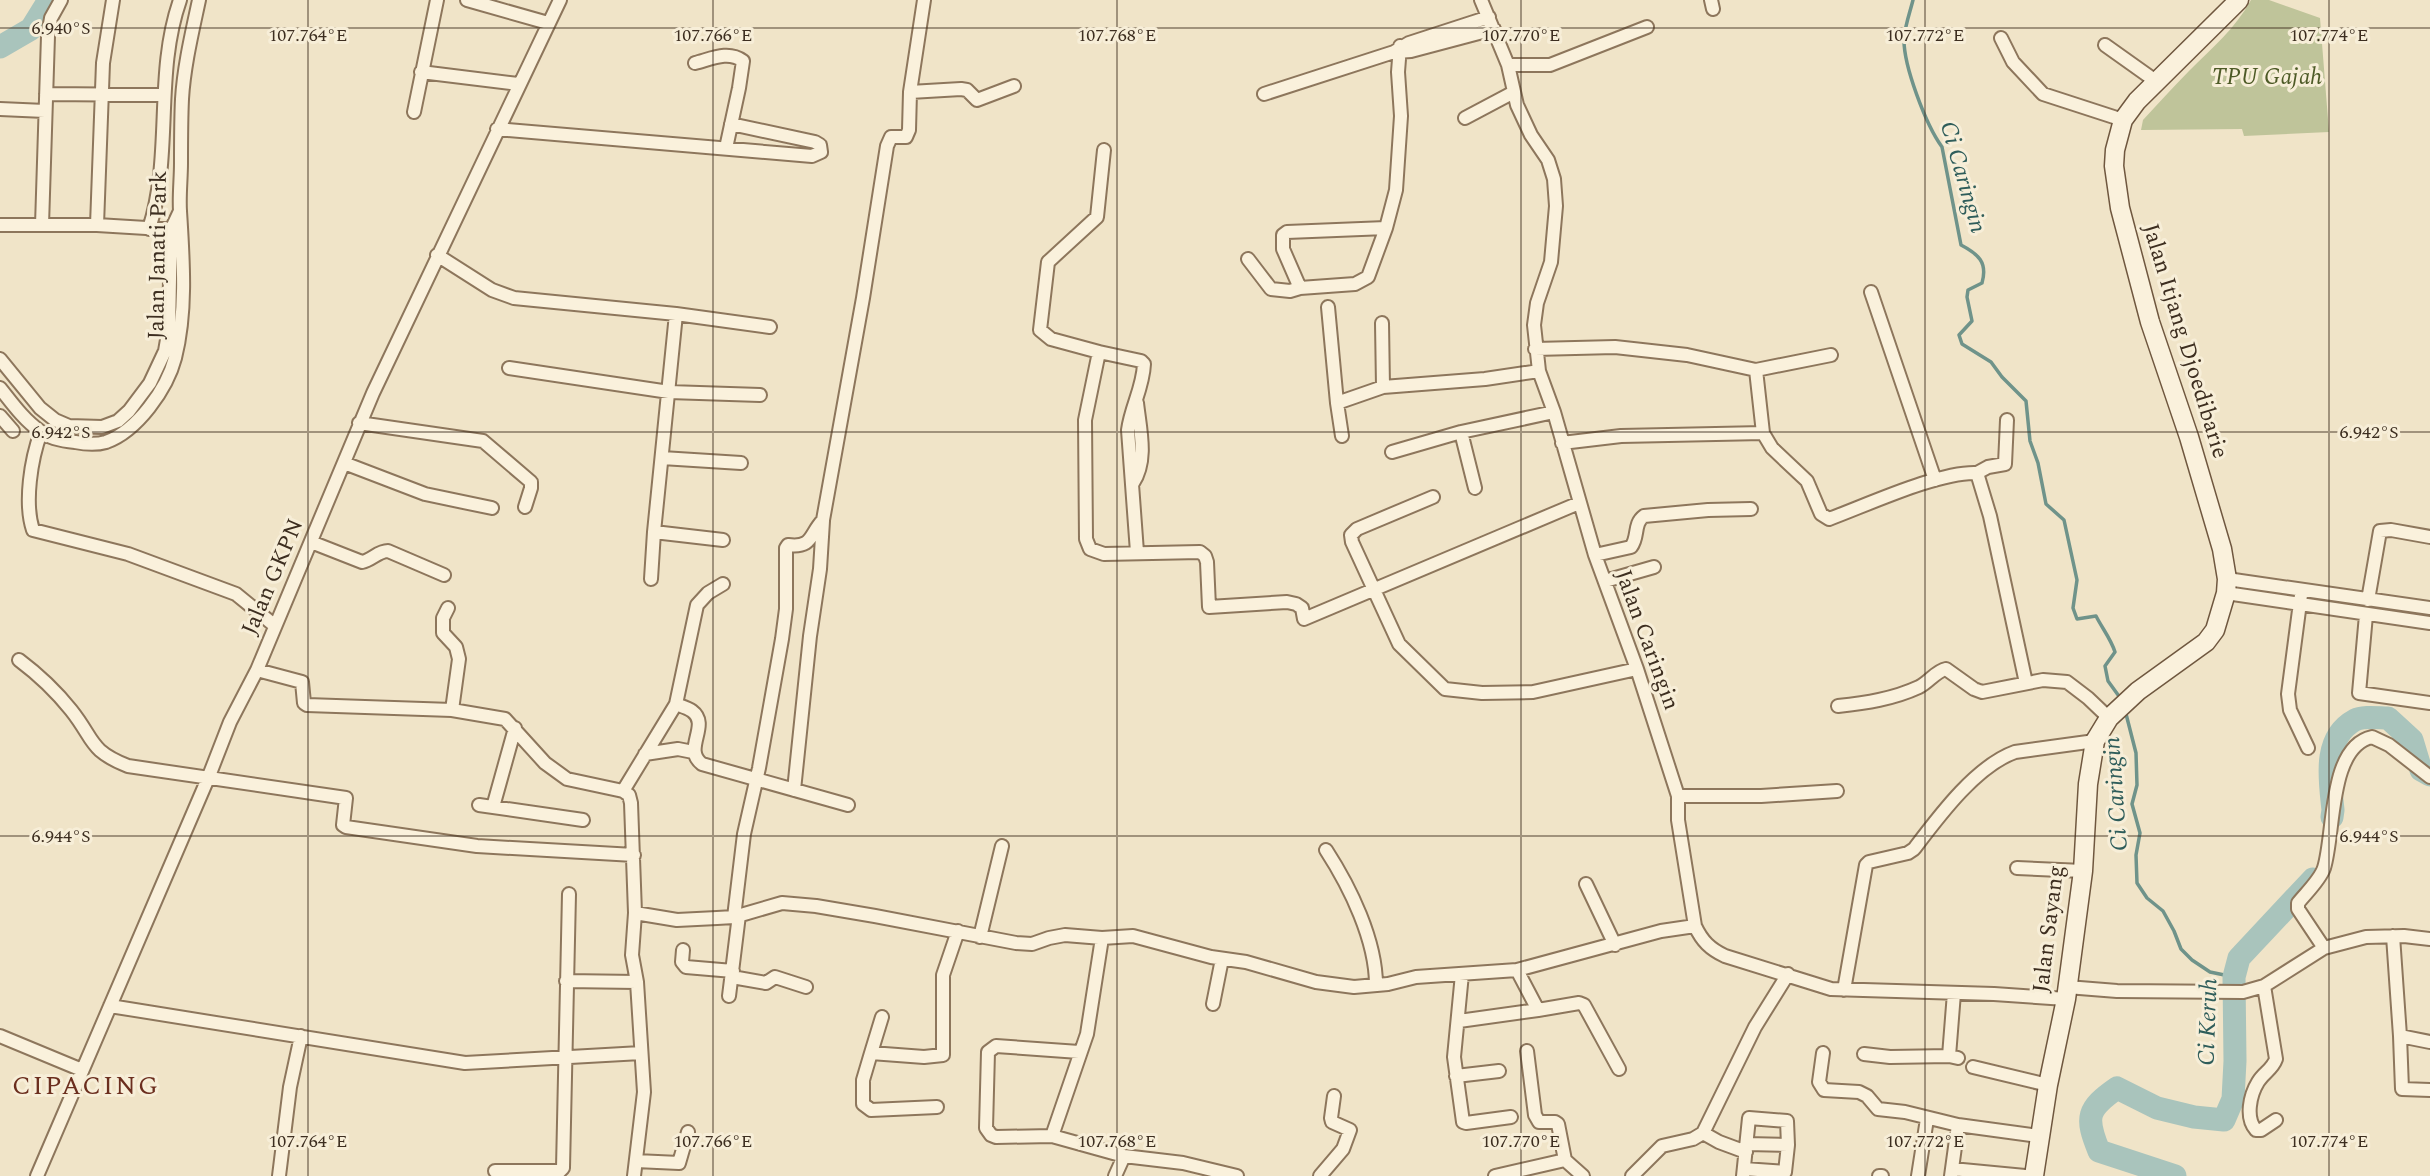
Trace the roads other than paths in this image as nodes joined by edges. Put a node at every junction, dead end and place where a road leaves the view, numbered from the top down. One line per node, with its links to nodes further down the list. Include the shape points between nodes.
1 (61, 0): 25 (street, via 48,36)
2 (113, 0): 26 (street)
3 (180, 0): 28 (street, via 171,27)
4 (199, 0): 43 (street, Jalan Janati Park, via 182,99)
5 (437, 0): 19 (street)
6 (467, 0): 11 (street)
7 (560, 0): 11 (street, Jalan GKPN)
8 (925, 0): 23 (street)
9 (1481, 0): 12 (street, Jalan Caringin)
10 (2239, 0): 20 (main road, Jalan Itjang Djoedibarie)
11 (548, 23): 21 (street, Jalan GKPN)
12 (1491, 23): 16 (street); 18 (street, Jalan Caringin)
13 (1647, 27): 18 (street, via 1550,65)
14 (2001, 38): 33 (street, via 2013,62 2043,94)
15 (2105, 45): 20 (street)
16 (1398, 50): 27 (street); 41 (street, via 1401,116 1396,190)
17 (695, 63): 34 (street, via 726,55 743,61)
18 (1508, 65): 24 (street, Jalan Caringin)
19 (421, 72): 21 (street); 31 (street)
20 (2157, 82): 33 (main road, Jalan Itjang Djoedibarie)
21 (518, 84): 35 (street, Jalan GKPN)
22 (1014, 86): 23 (street, via 977,100 961,89)
23 (910, 92): 86 (street, via 908,135 891,137 887,146)
24 (1514, 92): 32 (street); 52 (street, Jalan Caringin, via 1554,179 1551,262 1537,303)
25 (46, 94): 26 (street); 30 (street)
26 (101, 94): 28 (street); 40 (street)
27 (1265, 94)
28 (163, 95): 42 (street, via 160,188)
29 (0, 109): 30 (street)
30 (46, 111): 39 (street)
31 (414, 112)
32 (1465, 118)
33 (2123, 120): 98 (main road, Jalan Itjang Djoedibarie, via 2114,166 2126,237 2189,437)
34 (731, 124): 36 (street); 36 (street, via 815,142 821,152 812,156)
35 (497, 129): 36 (street); 44 (street, Jalan GKPN)
36 (726, 148)
37 (1104, 150): 53 (street, via 1097,217 1048,262 1040,330 1051,339)
38 (0, 225): 39 (street)
39 (42, 225): 40 (street)
40 (97, 225): 42 (street)
41 (1386, 228): 46 (street, via 1368,277 1355,284); 46 (street, via 1287,232 1283,249)
42 (149, 229): 43 (street)
43 (177, 230): 55 (street, via 165,351 150,383 118,421 87,428 55,420); 72 (street, Jalan Janati Park, via 180,336 174,362 152,406 107,441 92,444)
44 (437, 255): 49 (street, via 492,290 514,298); 67 (street, Jalan GKPN)
45 (1248, 259): 46 (street, via 1270,289)
46 (1300, 288)
47 (1871, 292): 79 (street)
48 (1328, 307): 63 (street)
49 (676, 314): 51 (street); 61 (street)
50 (1382, 323): 59 (street)
51 (770, 327)
52 (1535, 349): 57 (street, via 1615,347 1687,355); 58 (street, Jalan Caringin)
53 (1099, 352): 91 (street, via 1142,360 1144,367 1128,430); 91 (street, via 1086,420 1086,539 1097,553)
54 (1831, 355): 57 (street)
55 (0, 359)
56 (509, 368): 61 (street)
57 (1756, 370): 70 (street)
58 (1539, 371): 59 (street); 64 (street, Jalan Caringin)
59 (1383, 387): 63 (street)
60 (0, 388): 72 (street, Jalan Janati Park)
61 (669, 392): 62 (street); 75 (street)
62 (760, 395)
63 (1337, 403): 71 (street)
64 (1554, 412): 69 (street); 73 (street, Jalan Caringin)
65 (0, 416): 68 (street)
66 (2007, 420): 78 (street, via 2005,464)
67 (359, 424): 76 (street, Jalan GKPN); 83 (street, via 483,441 531,482)
68 (13, 431)
69 (1461, 432): 74 (street); 80 (street)
70 (1763, 433): 73 (street, via 1621,436); 79 (street, via 1772,448 1807,481 1821,514 1829,519)
71 (1342, 436)
72 (39, 438): 107 (street, via 29,486 33,530 128,554 236,594)
73 (1562, 443): 82 (street, Jalan Caringin)
74 (1392, 452)
75 (662, 458): 77 (street); 87 (street)
76 (344, 463): 84 (street, via 425,494); 90 (street, Jalan GKPN)
77 (741, 463)
78 (1978, 473): 79 (street); 111 (street)
79 (1935, 480)
80 (1475, 488)
81 (1433, 497): 99 (street, via 1357,528 1351,535)
82 (1579, 503): 92 (street, Jalan Caringin); 99 (street)
83 (525, 507)
84 (492, 508)
85 (1751, 509): 92 (street, via 1644,516 1631,547)
86 (823, 520): 124 (street, via 807,543 786,548 786,609); 125 (street)
87 (654, 532): 89 (street); 95 (street)
88 (2430, 537): 101 (street, via 2380,531)
89 (723, 540)
90 (311, 542): 94 (street, via 362,562 388,551); 107 (street, Jalan GKPN)
91 (1137, 552): 99 (street, via 1200,552 1206,562 1209,607 1287,602 1302,608 1304,619)
92 (1595, 555): 96 (street, Jalan Caringin)
93 (1654, 567): 96 (street)
94 (444, 575)
95 (651, 579)
96 (1605, 581): 109 (street, Jalan Caringin)
97 (723, 584): 113 (street, via 697,605)
98 (2227, 586): 100 (street); 102 (street); 116 (main road, Jalan Itjang Djoedibarie, via 2215,630 2206,642)
99 (1373, 589): 109 (street, via 1399,644 1445,689 1533,692)
100 (2302, 589): 101 (street); 102 (street)
101 (2368, 600): 104 (street)
102 (2300, 603): 105 (street); 119 (street, via 2288,694 2290,710)
103 (449, 608): 115 (street, via 443,618 443,633 456,648 458,659)
104 (2430, 608)
105 (2366, 614): 106 (street); 112 (street, via 2359,693)
106 (2430, 624)
107 (274, 625): 110 (street, Jalan GKPN)
108 (19, 660): 122 (street, via 48,682 95,748 109,758 128,765)
109 (1637, 669): 128 (street, Jalan Caringin)
110 (257, 670): 115 (street, via 302,682 307,705); 122 (street, Jalan GKPN)
111 (2026, 683): 114 (street, via 1982,692 1946,669 1917,688 1882,701); 116 (street, via 2067,682 2088,698)
112 (2430, 703)
113 (676, 704): 120 (street, via 698,718); 121 (street)
114 (1838, 706)
115 (452, 709): 117 (street, via 505,719)
116 (2118, 710): 118 (main road, Jalan Sayang)
117 (515, 728): 126 (street, via 545,763 567,779); 131 (street)
118 (2095, 741): 137 (main road, Jalan Sayang); 161 (street, via 2006,755 1951,804 1914,849 1869,862)
119 (2308, 748)
120 (693, 752): 121 (street, via 678,748); 124 (street, via 702,764)
121 (645, 754): 126 (street)
122 (209, 776): 135 (street, via 346,798 346,827 477,846); 166 (street, Jalan GKPN)
123 (2430, 777): 149 (street, via 2372,737 2360,742 2340,770 2324,871 2298,903)
124 (756, 780): 125 (street); 141 (street, via 738,870)
125 (794, 790): 130 (street)
126 (623, 791): 135 (street, via 629,795)
127 (1837, 791): 128 (street)
128 (1678, 796): 142 (street, Jalan Caringin)
129 (479, 804): 131 (street)
130 (848, 805)
131 (493, 807): 132 (street)
132 (583, 820)
133 (1002, 846): 145 (street)
134 (1326, 850): 158 (street, via 1350,890 1371,949)
135 (634, 855): 140 (street)
136 (2017, 868): 137 (street)
137 (2082, 872): 163 (main road, Jalan Sayang)
138 (1586, 884): 148 (street)
139 (569, 894): 156 (street)
140 (635, 913): 141 (street, via 677,920); 157 (street, via 632,955)
141 (737, 916): 143 (street, via 782,903); 153 (street)
142 (1695, 926): 148 (street); 155 (street, Jalan Caringin, via 1713,951)
143 (958, 931): 145 (street); 176 (street, via 943,975 943,1055)
144 (2393, 936): 147 (street, Jalan Caringin); 149 (street, Jalan Caringin, via 2366,937); 172 (street)
145 (980, 937): 146 (street, via 1032,944 1065,935)
146 (1102, 938): 151 (street, via 1133,936); 175 (street, via 1087,1034)
147 (2430, 939)
148 (1615, 945): 152 (street)
149 (2324, 948): 159 (street, Jalan Caringin)
150 (683, 950): 153 (street, via 686,967)
151 (1223, 959): 158 (street, via 1316,982); 165 (street)
152 (1517, 970): 154 (street); 167 (street)
153 (733, 974): 160 (street, via 766,983 777,977); 164 (street)
154 (1462, 974): 158 (street); 169 (street)
155 (1788, 974): 161 (street, Jalan Caringin); 195 (street, via 1755,1027)
156 (566, 981): 157 (street); 180 (street)
157 (637, 982): 178 (street)
158 (1376, 985)
159 (2264, 986): 163 (street, Jalan Caringin, via 2243,992); 192 (street, via 2276,1059 2257,1083 2249,1120 2256,1130)
160 (806, 987)
161 (1844, 990): 162 (street, Jalan Caringin)
162 (1954, 993): 163 (street, Jalan Caringin); 179 (street, via 1954,1057)
163 (2066, 993): 186 (main road, Jalan Sayang)
164 (729, 996)
165 (1213, 1004)
166 (110, 1006): 171 (street); 183 (street, Jalan GKPN)
167 (1538, 1010): 169 (street); 182 (street, via 1584,1005)
168 (882, 1017): 176 (street)
169 (1459, 1021): 185 (street)
170 (0, 1035): 183 (street)
171 (301, 1036): 180 (street, via 465,1063); 208 (street)
172 (2400, 1036): 173 (street); 187 (street, via 2402,1089)
173 (2430, 1042)
174 (1527, 1051): 201 (street, via 1535,1115 1539,1122 1558,1124)
175 (1079, 1052): 196 (street); 196 (street, via 996,1046 988,1052 988,1132 996,1137)
176 (870, 1053): 189 (street, via 863,1080 865,1108)
177 (1823, 1053): 191 (street, via 1819,1082 1824,1090 1859,1092 1878,1109)
178 (641, 1054): 180 (street); 202 (street, via 644,1092)
179 (1864, 1054)
180 (565, 1056): 203 (street, via 563,1168)
181 (1973, 1067): 186 (street)
182 (1619, 1069)
183 (82, 1070): 207 (street, Jalan GKPN)
184 (1499, 1071): 185 (street)
185 (1456, 1076): 190 (street, via 1463,1122)
186 (2048, 1085): 197 (main road, Jalan Sayang)
187 (2430, 1090)
188 (1334, 1096): 212 (street, via 1332,1122 1350,1130 1343,1149)
189 (937, 1107)
190 (1511, 1117)
191 (1927, 1119): 193 (street); 216 (street)
192 (2276, 1120)
193 (1958, 1125): 197 (street); 205 (street)
194 (688, 1132): 202 (street, via 679,1163)
195 (1703, 1133): 199 (street); 215 (street, via 1662,1146)
196 (1052, 1136): 200 (street)
197 (2039, 1136): 218 (main road, Jalan Sayang)
198 (1788, 1145): 199 (street); 199 (street, via 1786,1120 1750,1117); 206 (street)
199 (1746, 1148): 204 (street)
200 (1124, 1156): 210 (street); 211 (street)
201 (1564, 1160): 213 (street); 214 (street)
202 (636, 1161): 209 (street)
203 (495, 1171)
204 (1743, 1173): 206 (street)
205 (1952, 1173): 217 (street)
206 (1785, 1174)
207 (37, 1176)
208 (279, 1176)
209 (634, 1176)
210 (1115, 1176)
211 (1237, 1176)
212 (1320, 1176)
213 (1495, 1176)
214 (1583, 1176)
215 (1632, 1176)
216 (1917, 1176)
217 (2025, 1176)
218 (2034, 1176)

